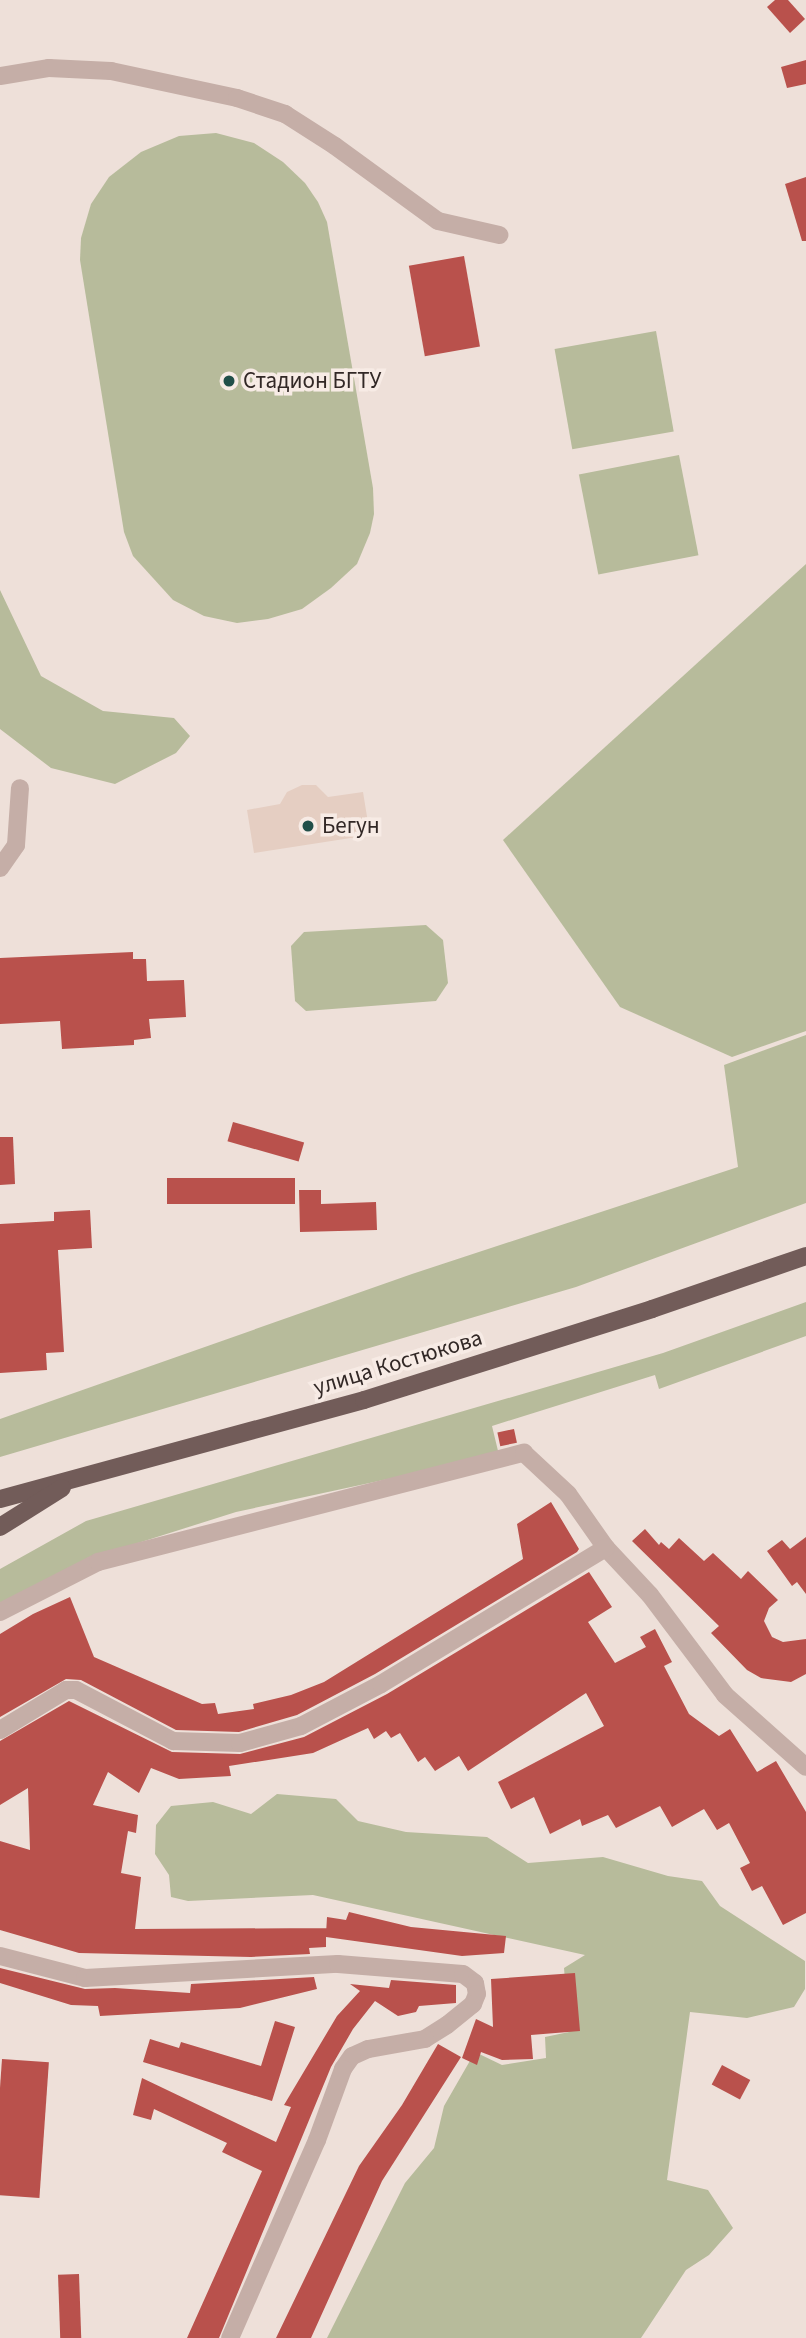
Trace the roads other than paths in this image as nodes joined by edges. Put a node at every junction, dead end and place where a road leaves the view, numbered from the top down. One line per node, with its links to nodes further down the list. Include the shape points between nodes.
1 (0, 76): 2 (lane, via 49,68 111,71 237,98 285,114 438,221)
2 (499, 235)
3 (20, 788): 4 (lane, via 16,845)
4 (0, 867)
5 (806, 1256): 6 (main road, улица Костюкова, via 364,1400)
6 (78, 1479): 7 (main road, улица Костюкова); 8 (main road)
7 (0, 1499)
8 (0, 1527)
9 (606, 1548): 10 (lane, via 568,1494 524,1452 98,1562); 11 (lane, via 381,1684 301,1726 240,1742 173,1741 76,1690 66,1690); 12 (lane, via 650,1595 724,1695)
10 (0, 1612)
11 (0, 1730)
12 (806, 1767)
13 (0, 1956): 14 (lane, via 85,1978 338,1964 463,1973 475,1983 473,2004 447,2025 425,2039 368,2049 352,2056 343,2069 317,2140)
14 (230, 2338)

